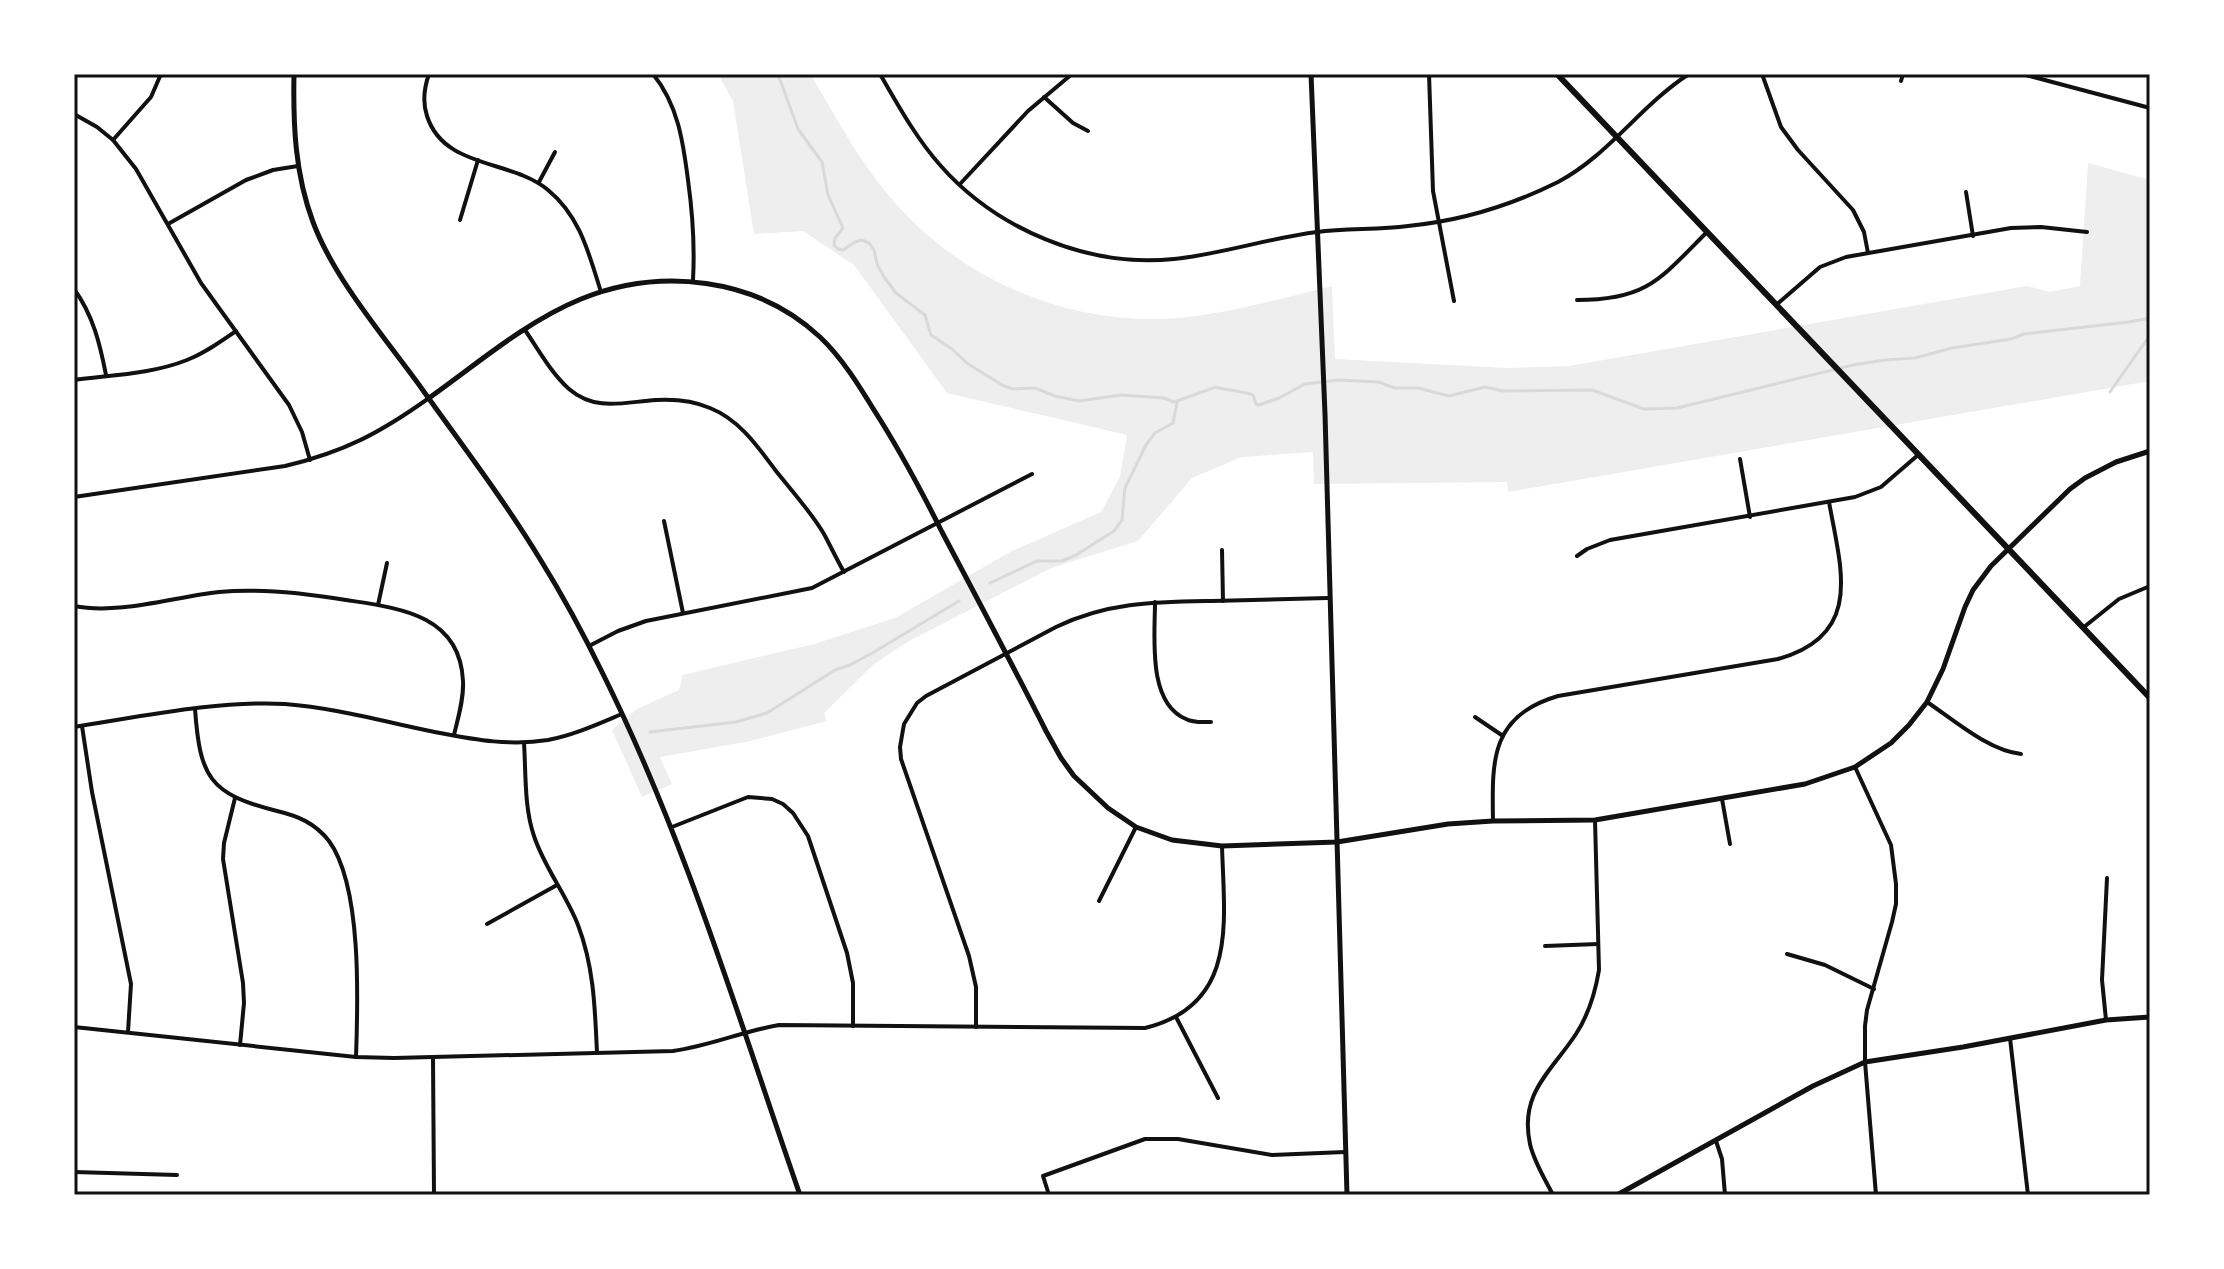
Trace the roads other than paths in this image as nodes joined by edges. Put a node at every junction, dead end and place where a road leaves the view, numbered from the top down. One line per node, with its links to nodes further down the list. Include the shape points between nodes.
1 (161, 74): 20 (street, via 151,97)
2 (294, 74): 23 (street)
3 (429, 74): 22 (street, via 423,98 429,124 445,145)
4 (653, 74): 35 (street, via 670,100 683,143 695,231)
5 (880, 74): 25 (street, via 939,165)
6 (1072, 74): 15 (street)
7 (1311, 74): 30 (street)
8 (1429, 74): 28 (street)
9 (1557, 74): 19 (main road)
10 (1689, 74): 19 (street)
11 (1762, 74): 34 (street, via 1781,127 1853,210)
12 (1903, 74): 14 (street)
13 (2022, 74): 16 (street)
14 (1901, 81)
15 (1044, 97): 18 (street); 25 (street)
16 (2150, 108)
17 (74, 114): 20 (street)
18 (1088, 131)
19 (1617, 138): 28 (street, via 1577,171 1543,189); 31 (main road)
20 (113, 140): 29 (street)
21 (555, 152): 24 (street)
22 (478, 160): 24 (street); 27 (street)
23 (298, 166): 29 (street, via 246,180); 45 (street, via 326,251)
24 (539, 182): 37 (street, via 578,225)
25 (960, 185): 30 (street, via 1019,227 1076,250 1116,258 1171,260)
26 (1966, 192): 33 (street)
27 (460, 220)
28 (1439, 223): 30 (street); 39 (street)
29 (168, 224): 42 (street)
30 (1317, 232): 62 (street)
31 (1707, 232): 38 (street, via 1666,273 1637,292); 40 (main road)
32 (2087, 232): 33 (street, via 2026,227)
33 (1973, 236): 34 (street)
34 (1868, 253): 40 (street, via 1820,267)
35 (693, 280): 37 (street, via 642,282); 55 (street, via 748,294 797,318 819,336 857,382)
36 (74, 289): 43 (street, via 96,330)
37 (601, 292): 41 (street)
38 (1577, 300)
39 (1454, 301)
40 (1776, 305): 47 (main road)
41 (525, 330): 45 (street); 60 (street, via 578,396 615,405 677,401 729,418 815,521)
42 (236, 331): 43 (street, via 186,361); 49 (street, via 297,419)
43 (106, 375): 44 (street)
44 (74, 380)
45 (429, 398): 49 (street, via 374,435); 69 (street, via 527,539)
46 (2150, 451): 56 (street, via 2085,478)
47 (1918, 455): 52 (street, via 1869,493); 56 (main road)
48 (1740, 459): 53 (street)
49 (310, 460): 51 (street)
50 (1032, 474): 55 (street)
51 (74, 497)
52 (1829, 502): 53 (street); 80 (street, via 1841,570 1840,601 1828,630 1806,649 1778,659 1542,701 1519,714)
53 (1750, 517): 58 (street, via 1610,540)
54 (664, 521): 67 (street)
55 (938, 523): 60 (street); 70 (street)
56 (2007, 548): 68 (main road); 72 (street, via 1973,590)
57 (1222, 550): 63 (street)
58 (1577, 556)
59 (387, 563): 65 (street)
60 (844, 572): 67 (street, via 812,588)
61 (2150, 586): 68 (street, via 2119,599)
62 (1328, 598): 63 (street); 90 (street)
63 (1223, 601): 64 (street)
64 (1155, 602): 70 (street, via 1083,615); 76 (street, via 1156,671 1162,692 1183,718)
65 (378, 605): 66 (street, via 277,591 220,592 109,608); 79 (street, via 424,618 455,650 463,696)
66 (74, 606)
67 (683, 613): 69 (street, via 631,625)
68 (2083, 628): 71 (main road)
69 (589, 646): 74 (street)
70 (1006, 652): 89 (street, via 1074,776); 106 (street, via 917,703 904,724 900,747 903,770 969,956)
71 (2150, 698)
72 (1927, 702): 82 (street, via 1993,746); 83 (street, via 1891,743)
73 (195, 709): 77 (street); 79 (street, via 288,705); 84 (street, via 206,770)
74 (622, 714): 81 (street, via 569,735); 88 (street)
75 (1475, 717): 80 (street)
76 (1211, 722)
77 (82, 726): 78 (street); 107 (street, via 131,984)
78 (74, 727)
79 (454, 735): 81 (street)
80 (1503, 736): 87 (street, via 1494,762)
81 (524, 743): 94 (street, via 533,835)
82 (2021, 754)
83 (1855, 767): 85 (street, via 1805,784); 100 (street, via 1891,845 1895,874 1896,904)
84 (235, 798): 110 (street, via 223,859 243,983); 112 (street, via 305,820 335,851 345,880 357,960)
85 (1722, 799): 86 (street); 91 (street)
86 (1595, 820): 87 (street); 97 (street)
87 (1493, 821): 90 (street)
88 (672, 827): 104 (street, via 748,797 772,799 793,813 808,836 847,953); 108 (street)
89 (1136, 827): 92 (street, via 1172,840); 95 (street)
90 (1337, 842): 92 (street); 117 (street)
91 (1730, 844)
92 (1222, 846): 101 (street, via 1224,932 1219,963 1204,993)
93 (2107, 878): 103 (street, via 2102,980)
94 (557, 885): 96 (street); 111 (street, via 578,925 591,969)
95 (1099, 901)
96 (487, 924)
97 (1598, 944): 98 (street); 124 (street, via 1591,1005 1538,1083 1528,1112 1532,1153)
98 (1545, 946)
99 (1787, 954): 100 (street)
100 (1874, 989): 114 (street, via 1865,1026)
101 (1176, 1017): 106 (street, via 1136,1029); 115 (street)
102 (2150, 1017): 103 (street)
103 (2106, 1020): 109 (street)
104 (853, 1026): 106 (street); 108 (street, via 779,1025)
105 (74, 1027): 107 (street)
106 (976, 1027)
107 (128, 1032): 110 (street)
108 (744, 1033): 111 (street, via 691,1049); 121 (street)
109 (2010, 1038): 114 (street); 128 (street)
110 (240, 1045): 112 (street)
111 (597, 1053): 113 (street)
112 (356, 1057): 113 (street)
113 (433, 1058): 120 (street)
114 (1865, 1062): 116 (street); 127 (street)
115 (1218, 1098)
116 (1716, 1141): 125 (street); 126 (street)
117 (1345, 1152): 122 (street, via 1272,1155 1178,1139 1145,1139 1043,1176); 123 (street)
118 (74, 1172): 119 (street)
119 (177, 1175)
120 (434, 1195)
121 (800, 1195)
122 (1049, 1195)
123 (1347, 1195)
124 (1553, 1195)
125 (1617, 1195)
126 (1725, 1195)
127 (1876, 1195)
128 (2028, 1195)

